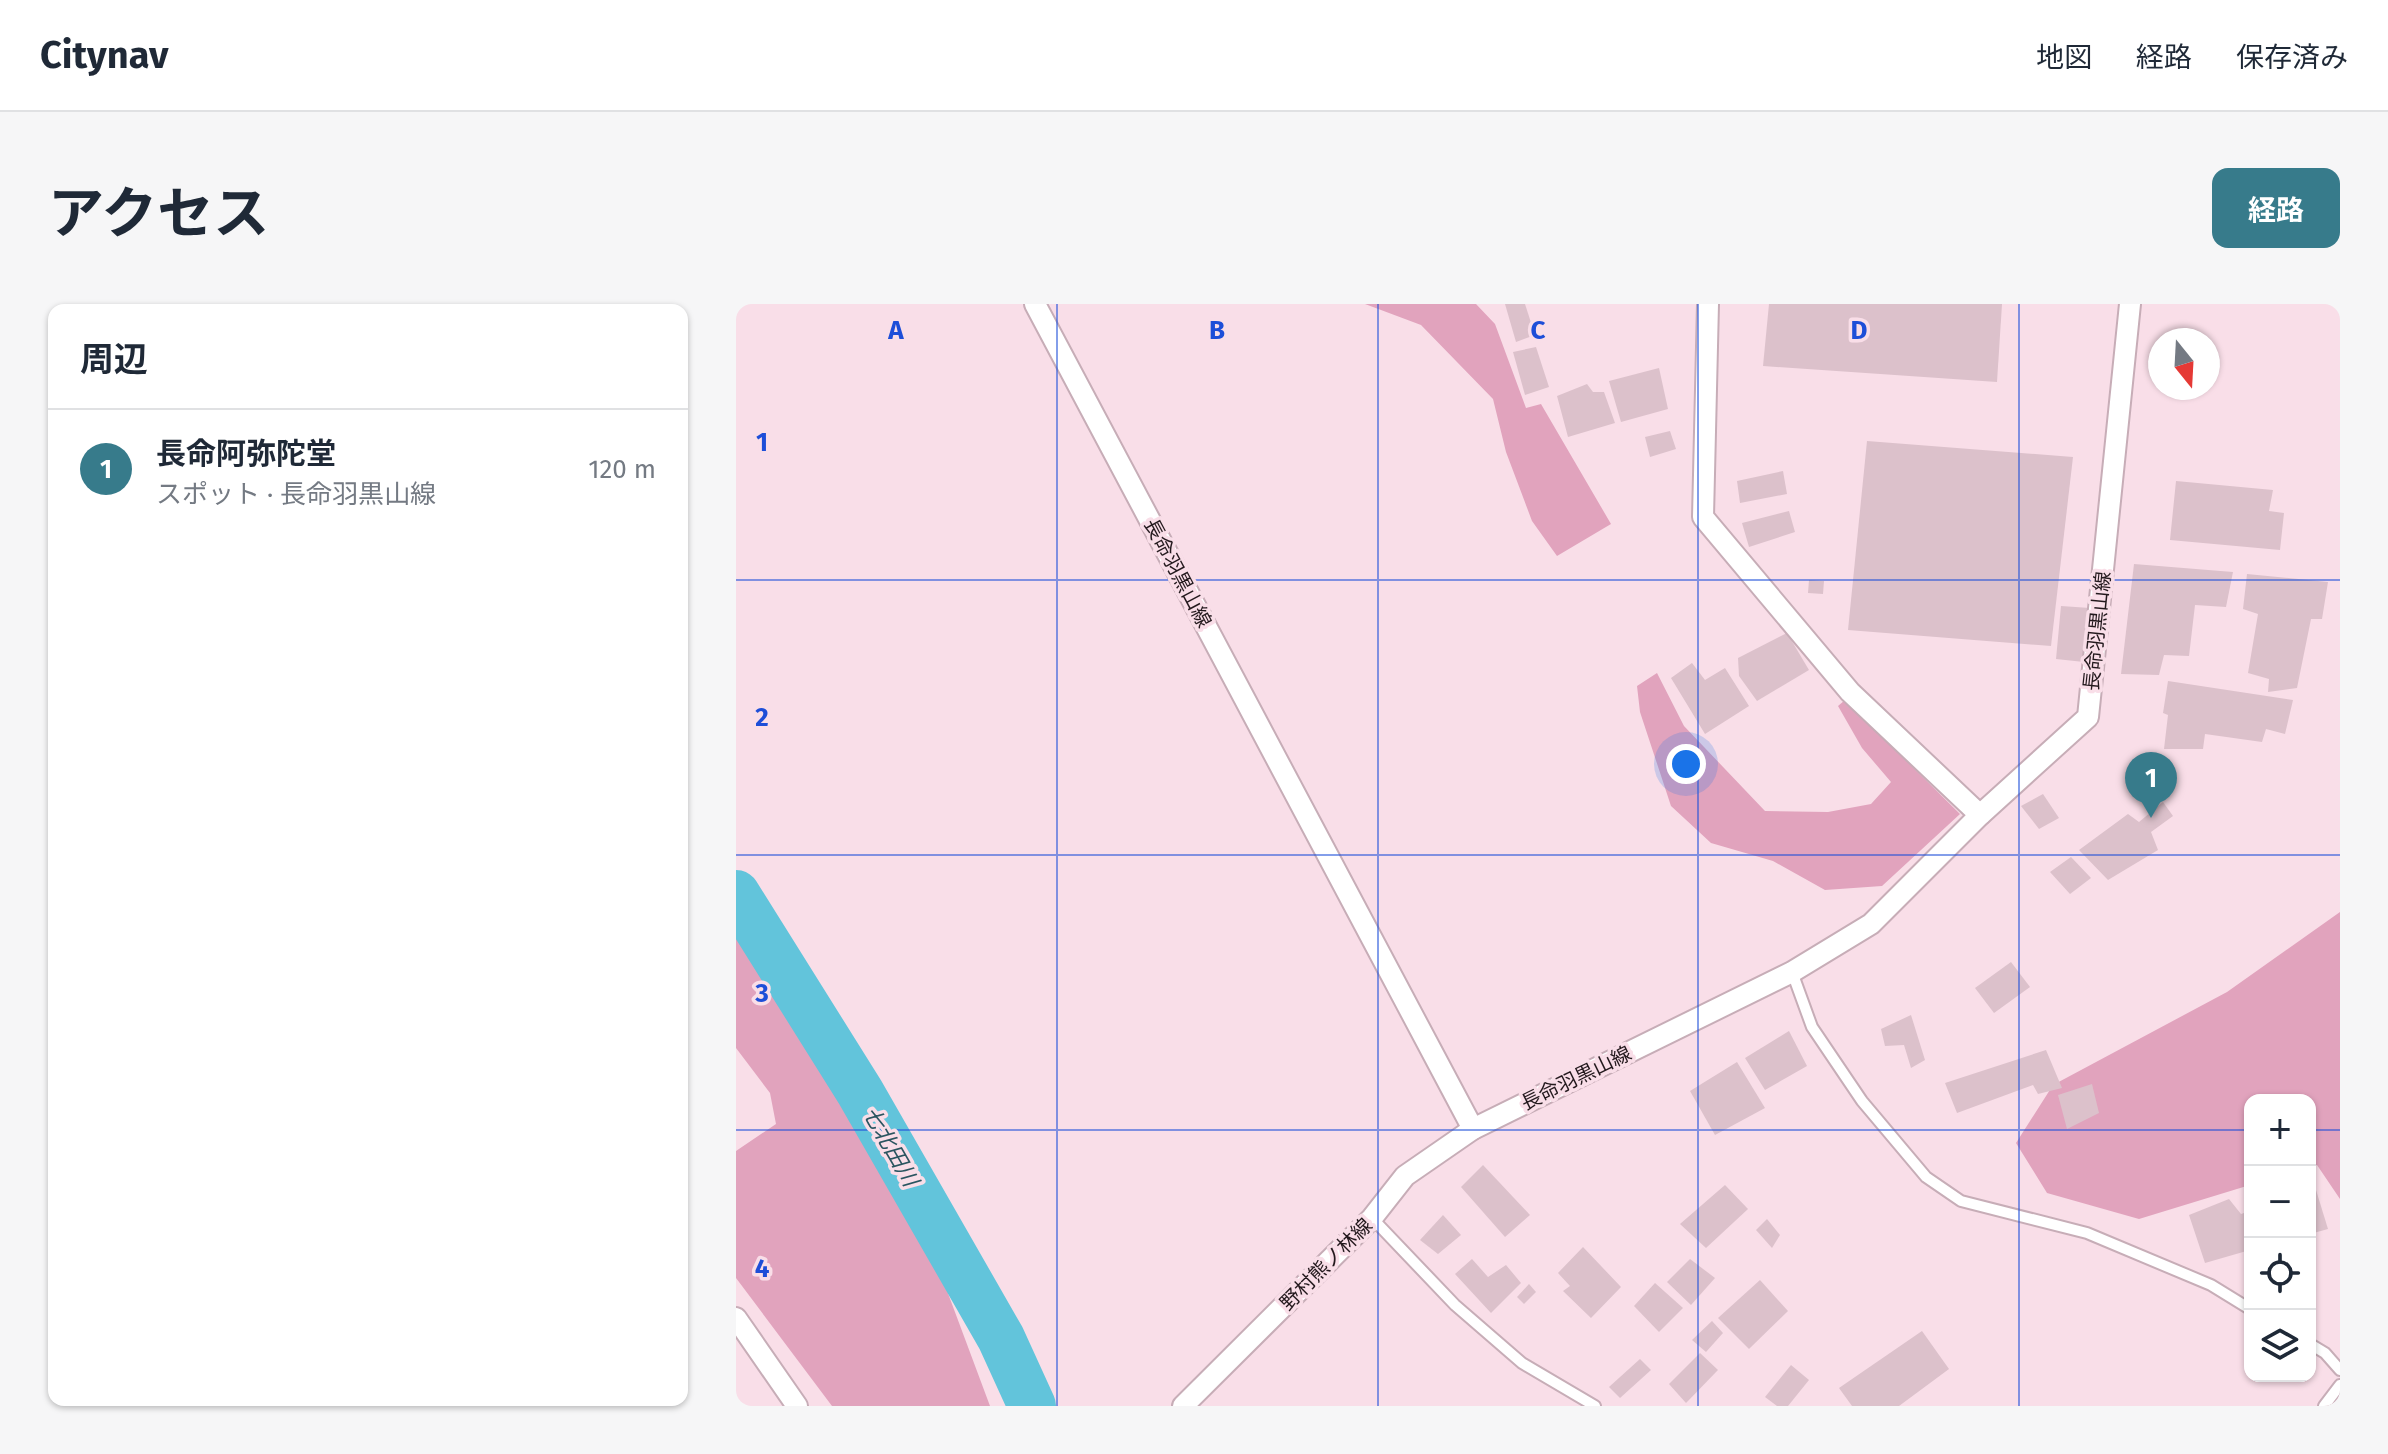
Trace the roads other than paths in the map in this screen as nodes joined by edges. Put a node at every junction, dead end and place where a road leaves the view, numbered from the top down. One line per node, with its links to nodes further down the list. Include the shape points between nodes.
1 (1035, 304): 6 (street, 長命羽黒山線)
2 (1708, 304): 4 (street, via 1703,517 1850,692)
3 (2130, 304): 4 (street, 長命羽黒山線, via 2088,717)
4 (1980, 815): 5 (street, 長命羽黒山線, via 1871,924)
5 (1792, 972): 6 (street, 長命羽黒山線); 8 (lane, via 1812,1027 1862,1101 1926,1177 1961,1201 2087,1233 2211,1285)
6 (1473, 1129): 7 (street, 野村熊ノ林線, via 1405,1176)
7 (1372, 1218): 14 (street, 野村熊ノ林線); 15 (lane, via 1455,1305 1522,1363)
8 (2244, 1305)
9 (736, 1318): 13 (street)
10 (2316, 1348): 11 (lane)
11 (2340, 1370)
12 (2340, 1385): 16 (lane)
13 (797, 1406)
14 (1185, 1406)
15 (1595, 1406)
16 (2324, 1406)

